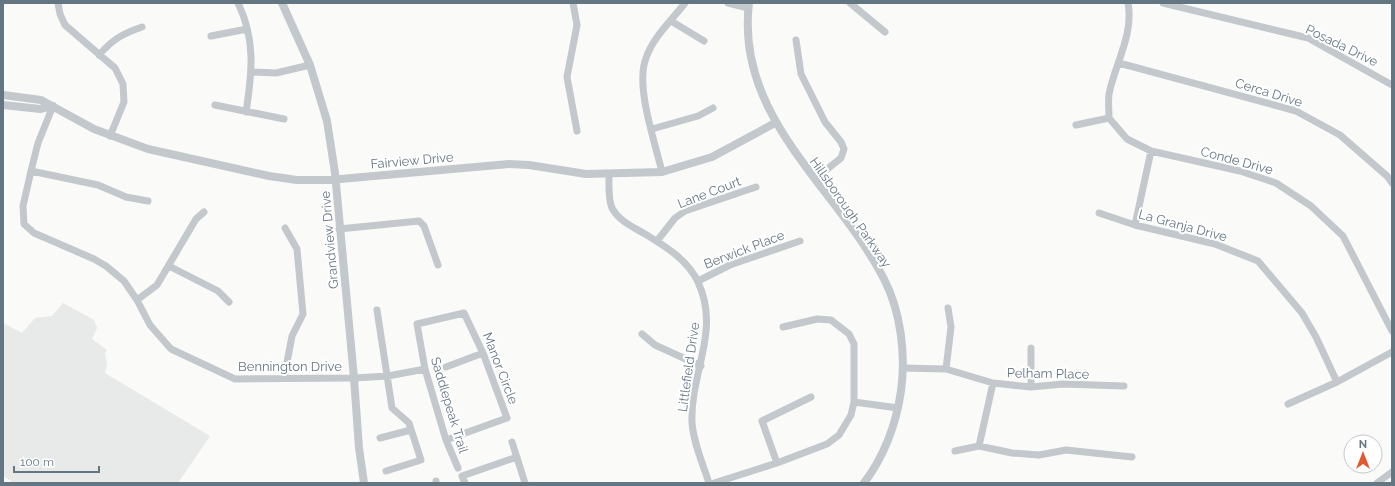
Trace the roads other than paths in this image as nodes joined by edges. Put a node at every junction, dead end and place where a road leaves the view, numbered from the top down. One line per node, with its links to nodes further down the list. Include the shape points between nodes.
1 (58, 3): 18 (street, via 65,25)
2 (238, 3): 13 (street)
3 (282, 3): 20 (street, Grandview Drive)
4 (573, 3): 34 (street, via 577,25 566,77)
5 (685, 3): 11 (street)
6 (728, 3): 10 (street)
7 (1128, 3): 19 (street, via 1128,23)
8 (1163, 3): 22 (street, Posada Drive, via 1308,38)
9 (854, 4): 14 (street)
10 (749, 5): 31 (street, Hillsborough Parkway, via 752,62)
11 (671, 21): 17 (street); 33 (street, via 654,42 642,72 642,87)
12 (142, 27): 18 (street, via 113,40)
13 (247, 29): 15 (street); 21 (street)
14 (885, 32)
15 (211, 36)
16 (796, 40): 42 (street, via 801,74 825,122 844,149 841,158)
17 (704, 41)
18 (100, 55): 35 (street, via 119,74 124,94 122,108)
19 (1119, 62): 29 (street, via 1109,94); 39 (street, Cerca Drive, via 1296,111 1340,135)
20 (310, 65): 21 (street, via 276,74); 41 (street, Grandview Drive, via 327,121)
21 (252, 72): 28 (street)
22 (1392, 85)
23 (3, 95): 26 (street, Fairview Drive, via 41,100)
24 (3, 105): 26 (street, via 40,109)
25 (215, 105): 28 (street)
26 (53, 106): 35 (street, Fairview Drive); 37 (street, Bennington Drive)
27 (713, 108): 33 (street, via 698,116)
28 (246, 112): 30 (street)
29 (1109, 118): 32 (street); 36 (street, Conde Drive, via 1127,139)
30 (284, 119)
31 (775, 123): 38 (street, Fairview Drive, via 712,157); 42 (street, Hillsborough Parkway)
32 (1076, 125)
33 (652, 130): 38 (street)
34 (577, 131)
35 (110, 136): 41 (street, Fairview Drive, via 175,156 269,176 297,180)
36 (1151, 151): 48 (street); 62 (street, Conde Drive, via 1240,171 1276,183 1310,206 1343,236)
37 (30, 171): 45 (street, via 98,185 126,197); 56 (street, Bennington Drive, via 22,214 28,230 106,266 124,281)
38 (662, 172): 40 (street, Fairview Drive)
39 (1389, 174): 43 (street, Cerca Drive)
40 (609, 175): 41 (street, Fairview Drive, via 509,164); 51 (street, Littlefield Drive, via 612,208 624,222)
41 (335, 179): 50 (street, Grandview Drive)
42 (815, 179): 69 (street, Hillsborough Parkway, via 872,257 885,281 897,318)
43 (1392, 183)
44 (756, 187): 51 (street, Lane Court, via 685,211 675,218)
45 (148, 201)
46 (204, 212): 54 (street, via 196,219)
47 (1098, 214): 48 (street, La Granja Drive)
48 (1135, 225): 75 (street, La Granja Drive, via 1215,244 1258,261 1302,313)
49 (285, 228): 73 (street, via 297,249 303,314 292,336)
50 (339, 229): 53 (street, via 419,221 424,226); 74 (street, Grandview Drive)
51 (657, 241): 55 (street, Littlefield Drive, via 680,258)
52 (800, 241): 55 (street, Berwick Place, via 730,265)
53 (438, 265)
54 (169, 266): 56 (street, via 157,284); 57 (street, via 218,291)
55 (698, 281): 67 (street, Littlefield Drive, via 706,305 708,328)
56 (137, 300): 73 (street, Bennington Drive, via 150,325 171,349 235,379)
57 (229, 302)
58 (948, 308): 71 (street, via 950,327)
59 (377, 310): 72 (street)
60 (418, 324): 66 (street, Manor Circle, via 464,313); 70 (street, Saddlepeak Trail)
61 (783, 327): 80 (street, via 817,319 831,320 849,334 854,344)
62 (1392, 331)
63 (642, 334): 67 (street, via 655,345)
64 (1031, 348): 78 (street)
65 (1392, 352): 75 (street)
66 (483, 353): 68 (street); 85 (street, Manor Circle, via 507,418)
67 (701, 366): 98 (street, Littlefield Drive, via 692,422)
68 (446, 367)
69 (903, 368): 71 (street, Pelham Place); 82 (street, Hillsborough Parkway)
70 (424, 369): 72 (street, Bennington Drive); 85 (street, Saddlepeak Trail)
71 (946, 369): 76 (street, Pelham Place)
72 (388, 376): 74 (street, Bennington Drive); 83 (street, via 392,408 409,423)
73 (284, 378): 74 (street, Bennington Drive)
74 (354, 378): 96 (street, Grandview Drive)
75 (1337, 382): 81 (street)
76 (992, 383): 78 (street, Pelham Place); 87 (street)
77 (1124, 386): 78 (street, Pelham Place, via 1063,384)
78 (1031, 387)
79 (811, 397): 91 (street, via 762,420)
80 (854, 402): 82 (street); 91 (street, via 845,427 827,444)
81 (1288, 404)
82 (898, 408): 100 (street, Hillsborough Parkway, via 893,430 883,453)
83 (411, 430): 84 (street); 93 (street, via 421,460)
84 (380, 438)
85 (446, 440): 92 (street, Saddlepeak Trail)
86 (512, 442): 89 (street)
87 (979, 446): 88 (street); 90 (street, via 1012,453 1039,455 1066,450)
88 (955, 451)
89 (517, 457): 95 (street); 97 (street)
90 (1132, 457)
91 (778, 463): 99 (street)
92 (458, 468)
93 (386, 471)
94 (1392, 472): 101 (street)
95 (463, 480)
96 (364, 483)
97 (525, 483)
98 (709, 483)
99 (714, 483)
100 (864, 483)
101 (1377, 483)

